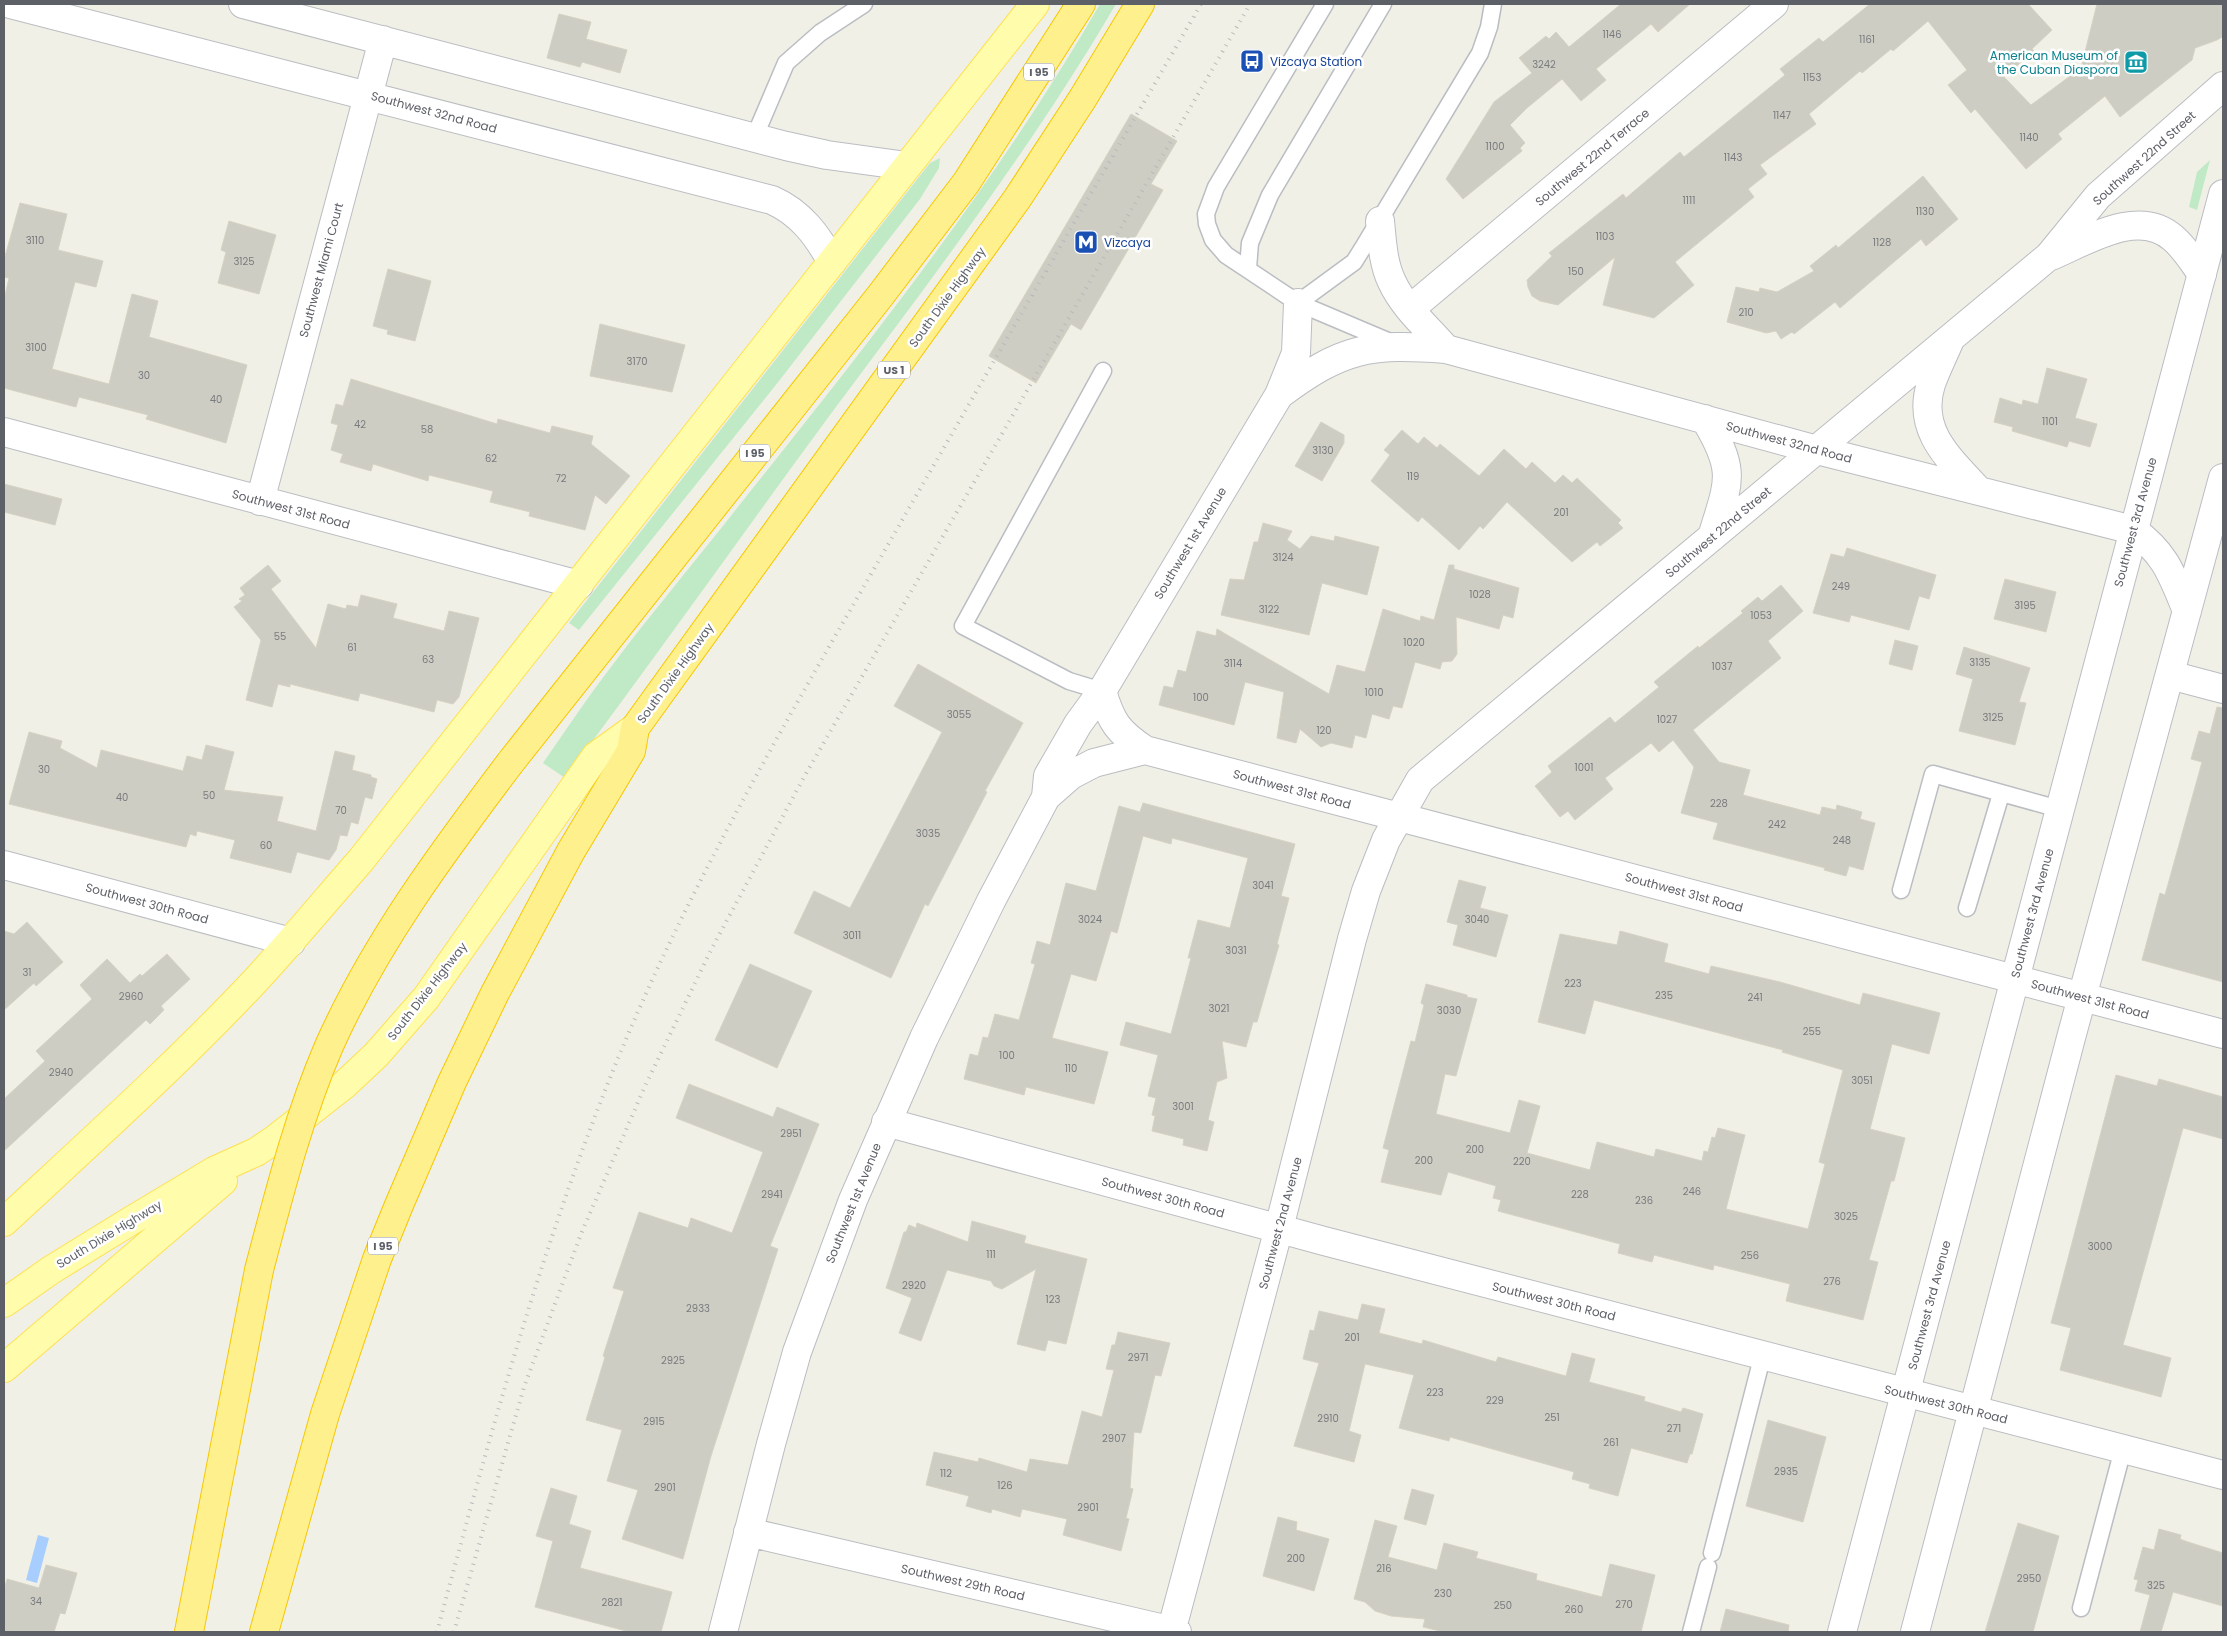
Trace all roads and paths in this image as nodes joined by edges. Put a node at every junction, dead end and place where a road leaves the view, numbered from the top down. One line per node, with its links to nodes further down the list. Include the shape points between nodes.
1 (10, 4): 13 (street, Southwest 32nd Road)
2 (242, 4): 11 (street)
3 (864, 4): 14 (lane, via 820,33 786,63)
4 (1035, 4): 15 (main road)
5 (1081, 4): 68 (highway, I 95, bridge, via 995,140 922,241 510,763 410,900 352,1000 329,1046 296,1136 259,1270)
6 (1140, 4): 42 (highway, South Dixie Highway / US 1, via 1017,199)
7 (1325, 4): 20 (lane, via 1210,201 1207,224 1213,240 1226,255)
8 (1383, 4): 20 (lane, via 1270,195 1250,243)
9 (1493, 4): 17 (lane, via 1480,53)
10 (1774, 4): 23 (street, Southwest 22nd Terrace)
11 (382, 40): 13 (street, Southwest Miami Court); 14 (street)
12 (2223, 86): 18 (street, Southwest 22nd Street, via 2098,196)
13 (368, 94): 19 (street, Southwest 32nd Road, via 772,200 783,204 808,224); 34 (street, Southwest Miami Court)
14 (754, 138): 15 (street, via 827,156)
15 (908, 166): 19 (main road)
16 (2223, 194): 21 (street, Southwest 3rd Avenue)
17 (1380, 221): 22 (lane, via 1354,262); 23 (street, via 1392,282)
18 (2049, 256): 21 (street, Southwest 22nd Street, via 2114,230 2145,224 2173,238); 24 (street, Southwest 22nd Street)
19 (832, 262): 37 (main road)
20 (1248, 268): 22 (lane)
21 (2202, 274): 35 (street, Southwest 3rd Avenue)
22 (1298, 303): 25 (lane, via 1363,328); 28 (street, Southwest 1st Avenue, via 1296,353)
23 (1410, 309): 26 (street)
24 (1951, 338): 31 (street, Southwest 22nd Street); 33 (street, via 1931,385 1927,406 1930,425 1934,438 1947,456)
25 (1398, 346): 26 (street, Southwest 32nd Road); 28 (street, Southwest 1st Avenue, via 1369,348 1338,357)
26 (1446, 349): 29 (street, Southwest 32nd Road)
27 (1103, 371): 41 (lane, via 963,626 1068,681)
28 (1278, 396): 41 (street, Southwest 1st Avenue)
29 (1705, 420): 31 (street, Southwest 32nd Road); 36 (street, via 1727,461 1728,478)
30 (4, 432): 34 (street, Southwest 31st Road)
31 (1817, 450): 33 (street, Southwest 32nd Road); 36 (street, Southwest 22nd Street)
32 (2223, 478): 38 (street)
33 (1978, 490): 35 (street, Southwest 32nd Road)
34 (260, 500): 37 (street, Southwest 31st Road)
35 (2134, 530): 38 (street, via 2152,543 2169,566); 46 (street, Southwest 3rd Avenue)
36 (1712, 537): 47 (street, Southwest 22nd Street, via 1420,780)
37 (578, 585): 51 (main road, via 425,781)
38 (2187, 611): 39 (street)
39 (2170, 675): 40 (street); 53 (street)
40 (2223, 688)
41 (1102, 692): 43 (street, via 1108,714 1118,730); 45 (street, Southwest 1st Avenue, via 1078,724 1048,776)
42 (635, 728): 56 (main road, South Dixie Highway, via 596,756 403,1025 376,1055 317,1108); 69 (highway, I 95, via 631,751 570,851 478,1025 399,1204 325,1414)
43 (1145, 750): 45 (street, Southwest 1st Avenue, via 1094,763 1071,775); 47 (street, Southwest 31st Road)
44 (2001, 794): 46 (lane); 49 (lane, via 1932,774); 50 (lane)
45 (1046, 797): 55 (street, Southwest 1st Avenue, via 991,901)
46 (2059, 810): 52 (street, Southwest 3rd Avenue)
47 (1398, 817): 52 (street, Southwest 31st Road); 58 (street, Southwest 2nd Avenue, via 1366,891 1352,939)
48 (4, 865): 51 (street, Southwest 30th Road)
49 (1901, 890)
50 (1967, 908)
51 (291, 942): 57 (main road, via 188,1049)
52 (2014, 978): 53 (street, Southwest 31st Road); 62 (street, Southwest 3rd Avenue)
53 (2083, 997): 54 (street, Southwest 31st Road); 63 (street)
54 (2223, 1034)
55 (886, 1122): 58 (street, Southwest 30th Road); 66 (street, Southwest 1st Avenue, via 853,1200 798,1352)
56 (256, 1152): 59 (main road, South Dixie Highway, via 214,1171 137,1217); 61 (main road)
57 (4, 1222)
58 (1279, 1228): 60 (street, Southwest 30th Road); 71 (street, Southwest 2nd Avenue)
59 (4, 1303)
60 (1763, 1354): 62 (street, Southwest 30th Road); 72 (lane)
61 (4, 1368)
62 (1905, 1394): 63 (street, Southwest 30th Road); 73 (street, Southwest 3rd Avenue)
63 (1973, 1411): 64 (street, Southwest 30th Road); 74 (street)
64 (2123, 1448): 65 (street, Southwest 30th Road); 67 (lane)
65 (2223, 1475)
66 (748, 1532): 70 (street, Southwest 1st Avenue); 71 (street, Southwest 29th Road)
67 (2081, 1608)
68 (188, 1632)
69 (264, 1632)
70 (723, 1632)
71 (1173, 1632)
72 (1691, 1632)
73 (1842, 1632)
74 (1915, 1632)

